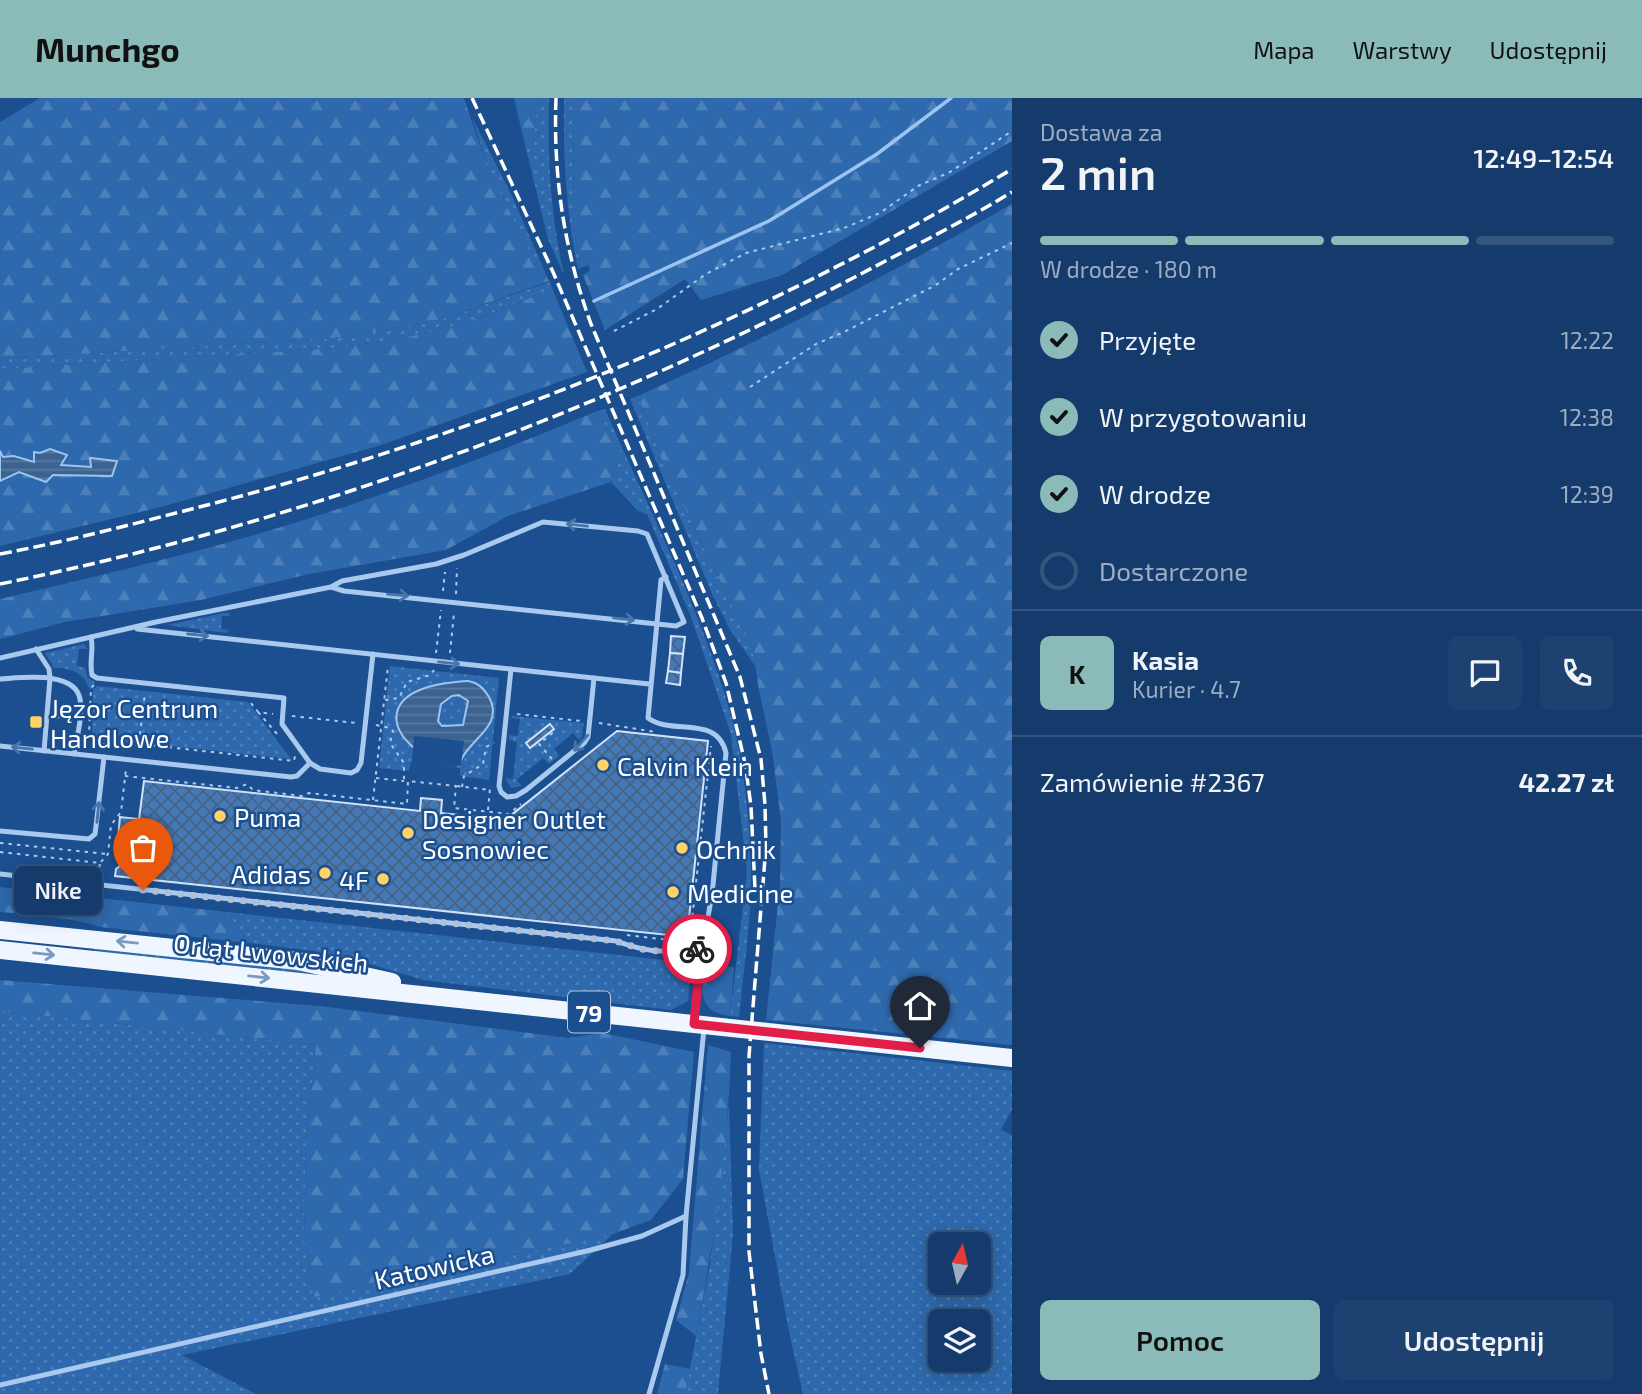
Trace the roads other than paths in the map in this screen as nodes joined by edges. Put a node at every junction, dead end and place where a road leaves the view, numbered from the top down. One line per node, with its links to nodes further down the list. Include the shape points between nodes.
1 (666, 577): 2 (lane, one-way to 2, via 648,534 543,522 436,564 342,581); 3 (lane, via 661,580); 3 (lane, via 684,622 676,626)
2 (331, 587): 3 (lane, one-way to 3); 4 (lane)
3 (656, 623): 13 (lane)
4 (130, 628): 5 (lane); 7 (lane, one-way to 7)
5 (91, 637): 6 (lane); 18 (lane, via 91,670 97,678 284,698 286,731)
6 (36, 649): 8 (lane); 10 (lane)
7 (373, 654): 9 (lane, one-way to 9); 18 (lane, via 357,770 320,769)
8 (0, 658)
9 (511, 669): 11 (lane); 11 (lane, one-way to 9, via 584,743 516,796 506,797 499,786)
10 (50, 678): 12 (lane); 15 (lane); 16 (lane, via 71,685 80,698)
11 (594, 678): 13 (lane)
12 (0, 679)
13 (649, 684): 23 (lane, via 648,718 656,724 714,733 726,753 712,895)
14 (0, 746): 15 (lane, one-way to 14)
15 (44, 751): 16 (lane)
16 (74, 754): 17 (lane)
17 (104, 757): 18 (lane, via 291,777); 19 (lane, one-way to 17, via 89,839 95,834)
18 (310, 763)
19 (0, 831)
20 (0, 874): 23 (lane, via 616,941 658,951)
21 (0, 930): 24 (main road, Orląt Lwowskich / 79, one-way to 21, via 298,961)
22 (0, 950): 24 (main road, Orląt Lwowskich / 79, one-way to 24)
23 (701, 950): 25 (lane)
24 (453, 997): 25 (main road, Orląt Lwowskich / 79)
25 (700, 1024): 26 (main road, Orląt Lwowskich / 79); 27 (lane)
26 (1012, 1058)
27 (686, 1216): 28 (lane, Katowicka, via 642,1236 591,1250); 29 (lane, via 683,1275)
28 (0, 1384)
29 (649, 1394)

